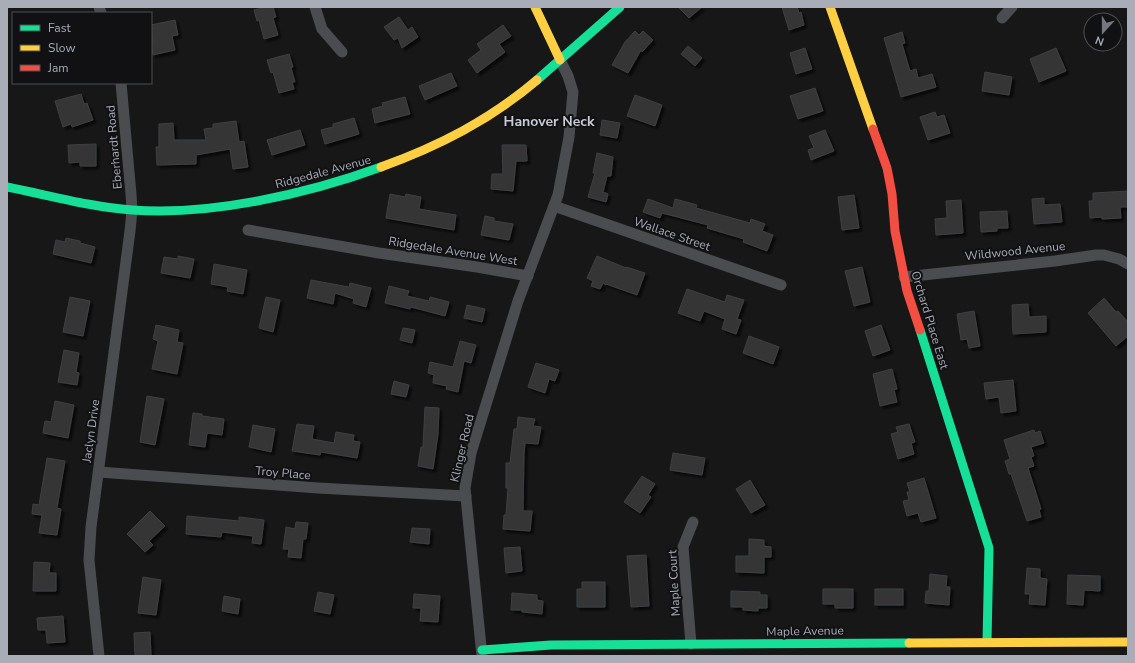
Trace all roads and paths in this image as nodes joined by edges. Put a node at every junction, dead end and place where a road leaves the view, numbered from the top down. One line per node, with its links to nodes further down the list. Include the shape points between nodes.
1 (315, 7): 7 (street, via 322,29)
2 (535, 7): 8 (street)
3 (620, 7): 8 (street, Ridgedale Avenue, via 594,33)
4 (830, 7): 16 (street, Orchard Place East, via 887,168)
5 (1012, 7): 6 (street)
6 (1002, 18)
7 (342, 52)
8 (560, 60): 11 (street, Ridgedale Avenue West, via 573,92 569,137); 12 (street, Ridgedale Avenue, via 491,114 459,133 380,169 342,181 241,204 175,211)
9 (121, 84): 12 (street, Eberhardt Road)
10 (7, 188): 12 (street, Ridgedale Avenue)
11 (554, 206): 15 (street, Ridgedale Avenue West); 17 (street, Wallace Street)
12 (132, 210): 18 (street, Jaclyn Drive)
13 (248, 230): 15 (street, Ridgedale Avenue West)
14 (1128, 264): 16 (street, Wildwood Avenue, via 1119,259 1096,255)
15 (528, 276): 19 (street, Klinger Road, via 471,453)
16 (904, 276): 21 (street, Orchard Place East, via 989,548)
17 (781, 285)
18 (99, 472): 19 (street, Troy Place); 25 (street, Jaclyn Drive, via 89,560)
19 (466, 496): 24 (street, Klinger Road)
20 (693, 522): 23 (street, Maple Court, via 683,547)
21 (987, 642): 22 (street, Maple Avenue); 23 (street, Maple Avenue)
22 (1128, 642)
23 (691, 644): 24 (street, Maple Avenue, via 551,645)
24 (482, 653)
25 (99, 656)

